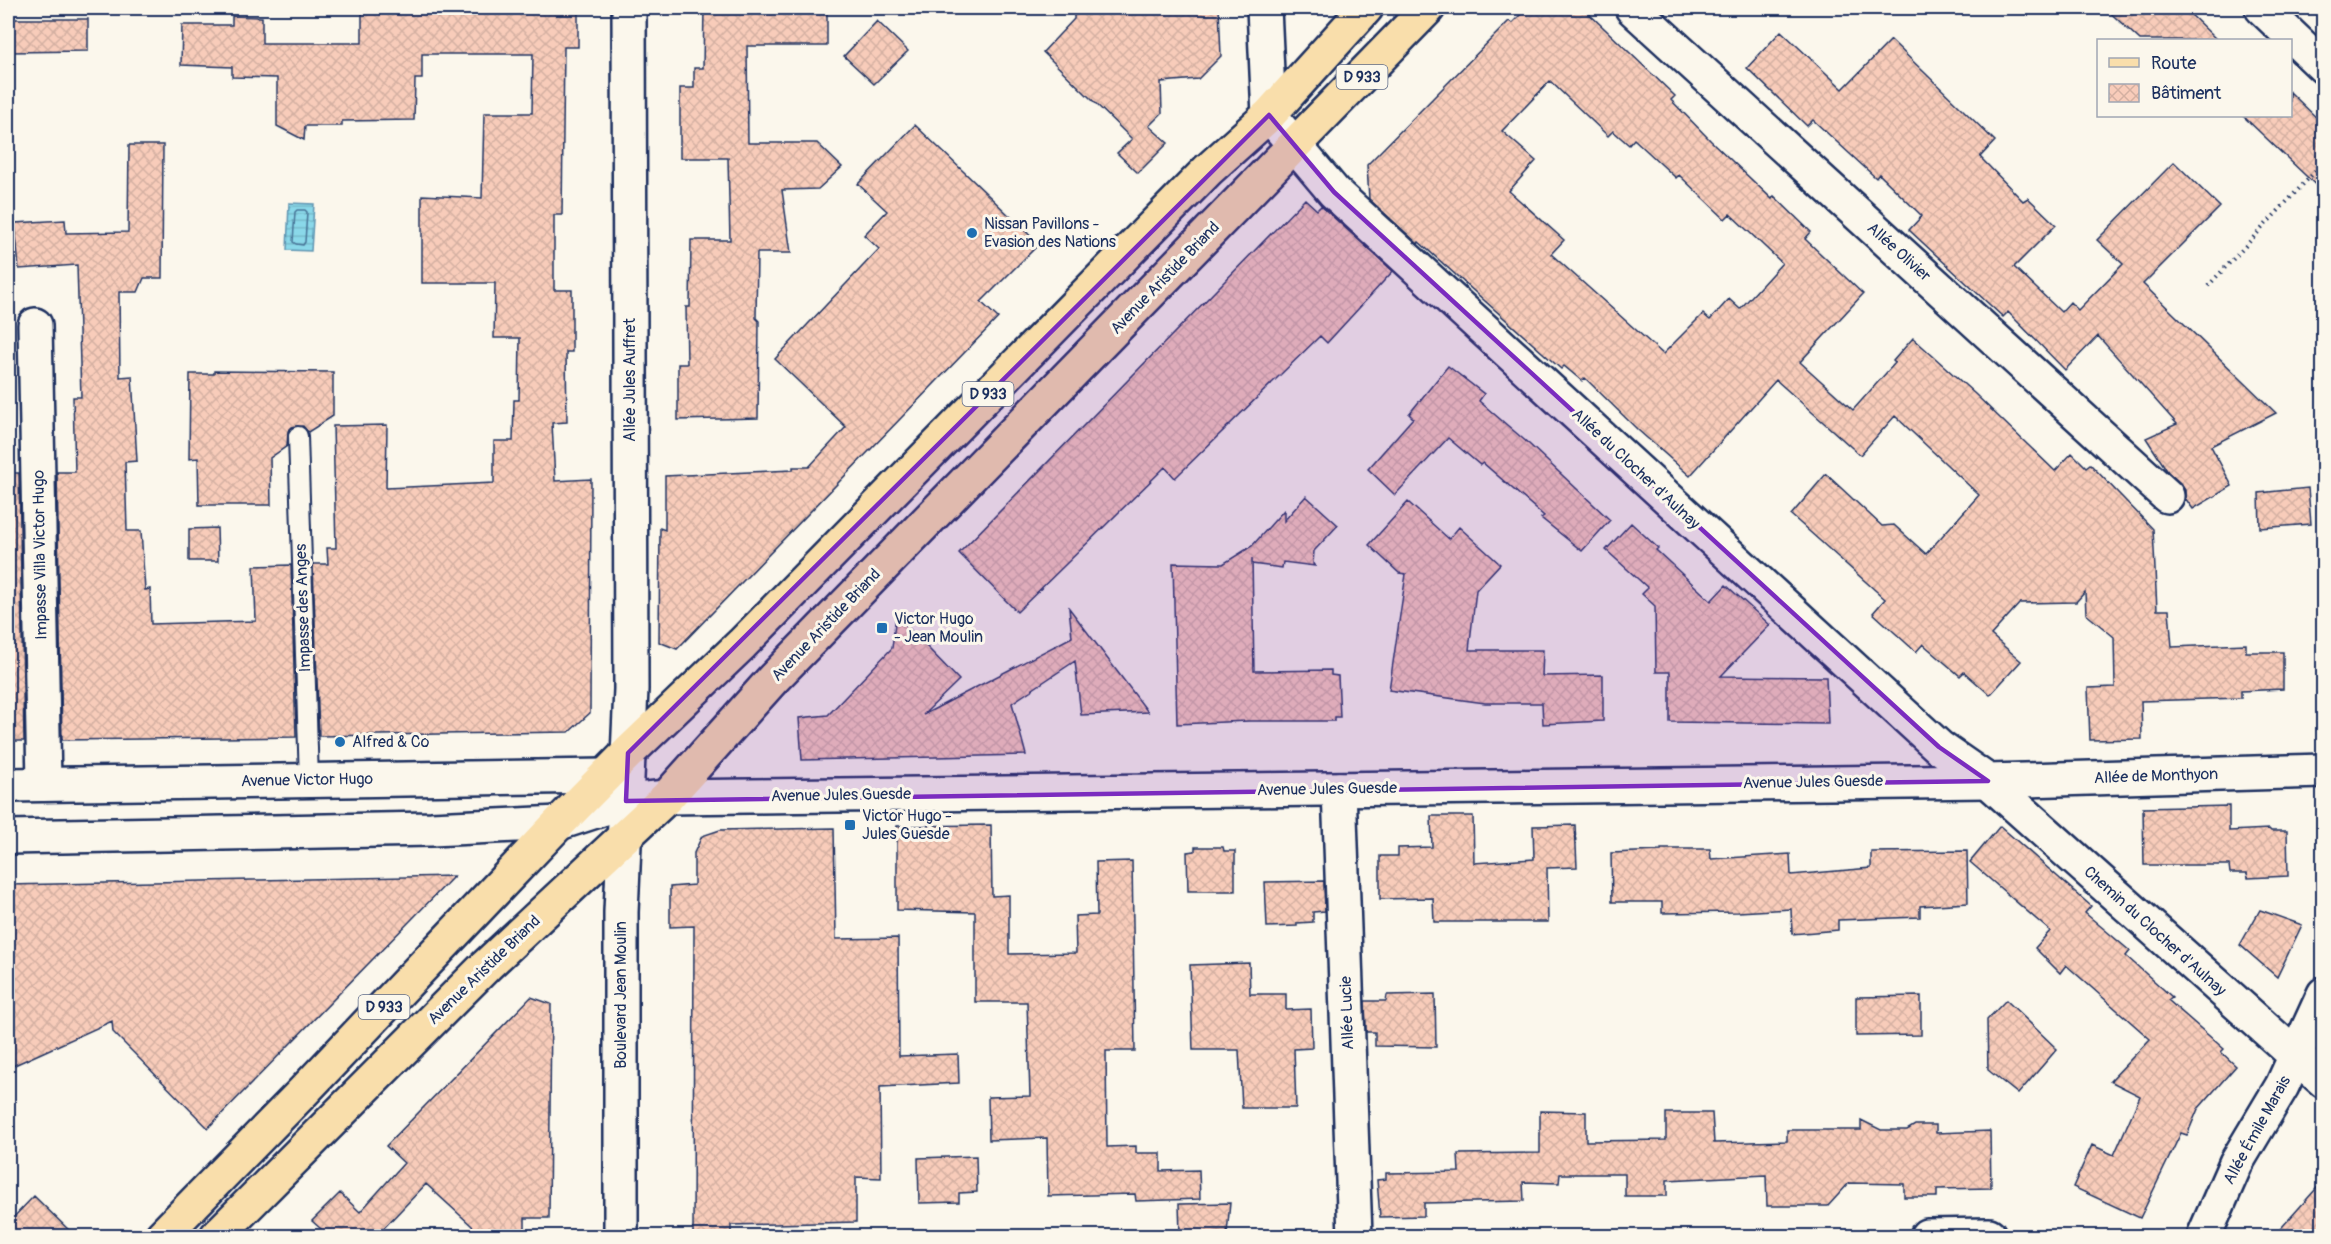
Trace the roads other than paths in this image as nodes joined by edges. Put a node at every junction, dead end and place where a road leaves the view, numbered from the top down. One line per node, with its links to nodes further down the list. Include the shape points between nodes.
1 (629, 8): 13 (street, Allée Jules Auffret)
2 (1264, 8): 8 (street)
3 (1366, 8): 8 (main road, D 933)
4 (1428, 8): 9 (main road, Avenue Aristide Briand / D 933)
5 (1632, 8): 12 (street, Allée Olivier)
6 (2262, 8): 7 (street)
7 (2324, 67)
8 (1269, 115): 9 (street, Allée du Clocher d'Aulnay); 13 (main road, D 933, via 1208,170 742,644)
9 (1295, 145): 17 (street, Allée du Clocher d'Aulnay, via 1334,192 1754,578 1939,747); 21 (main road, Avenue Aristide Briand / D 933, via 773,679)
10 (35, 325): 18 (street, Impasse Villa Victor Hugo)
11 (298, 436): 16 (lane, Impasse des Anges)
12 (2167, 496)
13 (628, 753): 15 (main road, D 933); 22 (street, Boulevard Jean Moulin)
14 (2324, 771): 17 (street, Allée de Monthyon)
15 (606, 776): 16 (street, Avenue Victor Hugo); 22 (street); 23 (main road, D 933)
16 (309, 780): 18 (street, Avenue Victor Hugo)
17 (1988, 781): 20 (street, Avenue Jules Guesde); 27 (street, Chemin du Clocher d'Aulnay)
18 (44, 784): 19 (street, Avenue Victor Hugo)
19 (8, 785)
20 (1339, 789): 21 (street, Avenue Jules Guesde); 33 (street, Allée Lucie)
21 (667, 797): 22 (street, Avenue Jules Guesde); 25 (main road, Avenue Aristide Briand / D 933)
22 (626, 801): 23 (street, Avenue Jules Guesde); 25 (street, Boulevard Jean Moulin)
23 (559, 823): 24 (street); 30 (main road, D 933)
24 (8, 837)
25 (624, 838): 31 (main road, Avenue Aristide Briand / D 933, via 487,965); 32 (street, Boulevard Jean Moulin)
26 (2324, 994): 27 (street, Allée Émile Marais)
27 (2296, 1056): 28 (street, Chemin du Clocher d'Aulnay); 35 (street, Allée Émile Marais, via 2273,1105 2236,1163)
28 (2324, 1081)
29 (1989, 1235): 34 (street)
30 (162, 1236)
31 (217, 1236)
32 (621, 1236)
33 (1355, 1236)
34 (1927, 1236)
35 (2204, 1236)

